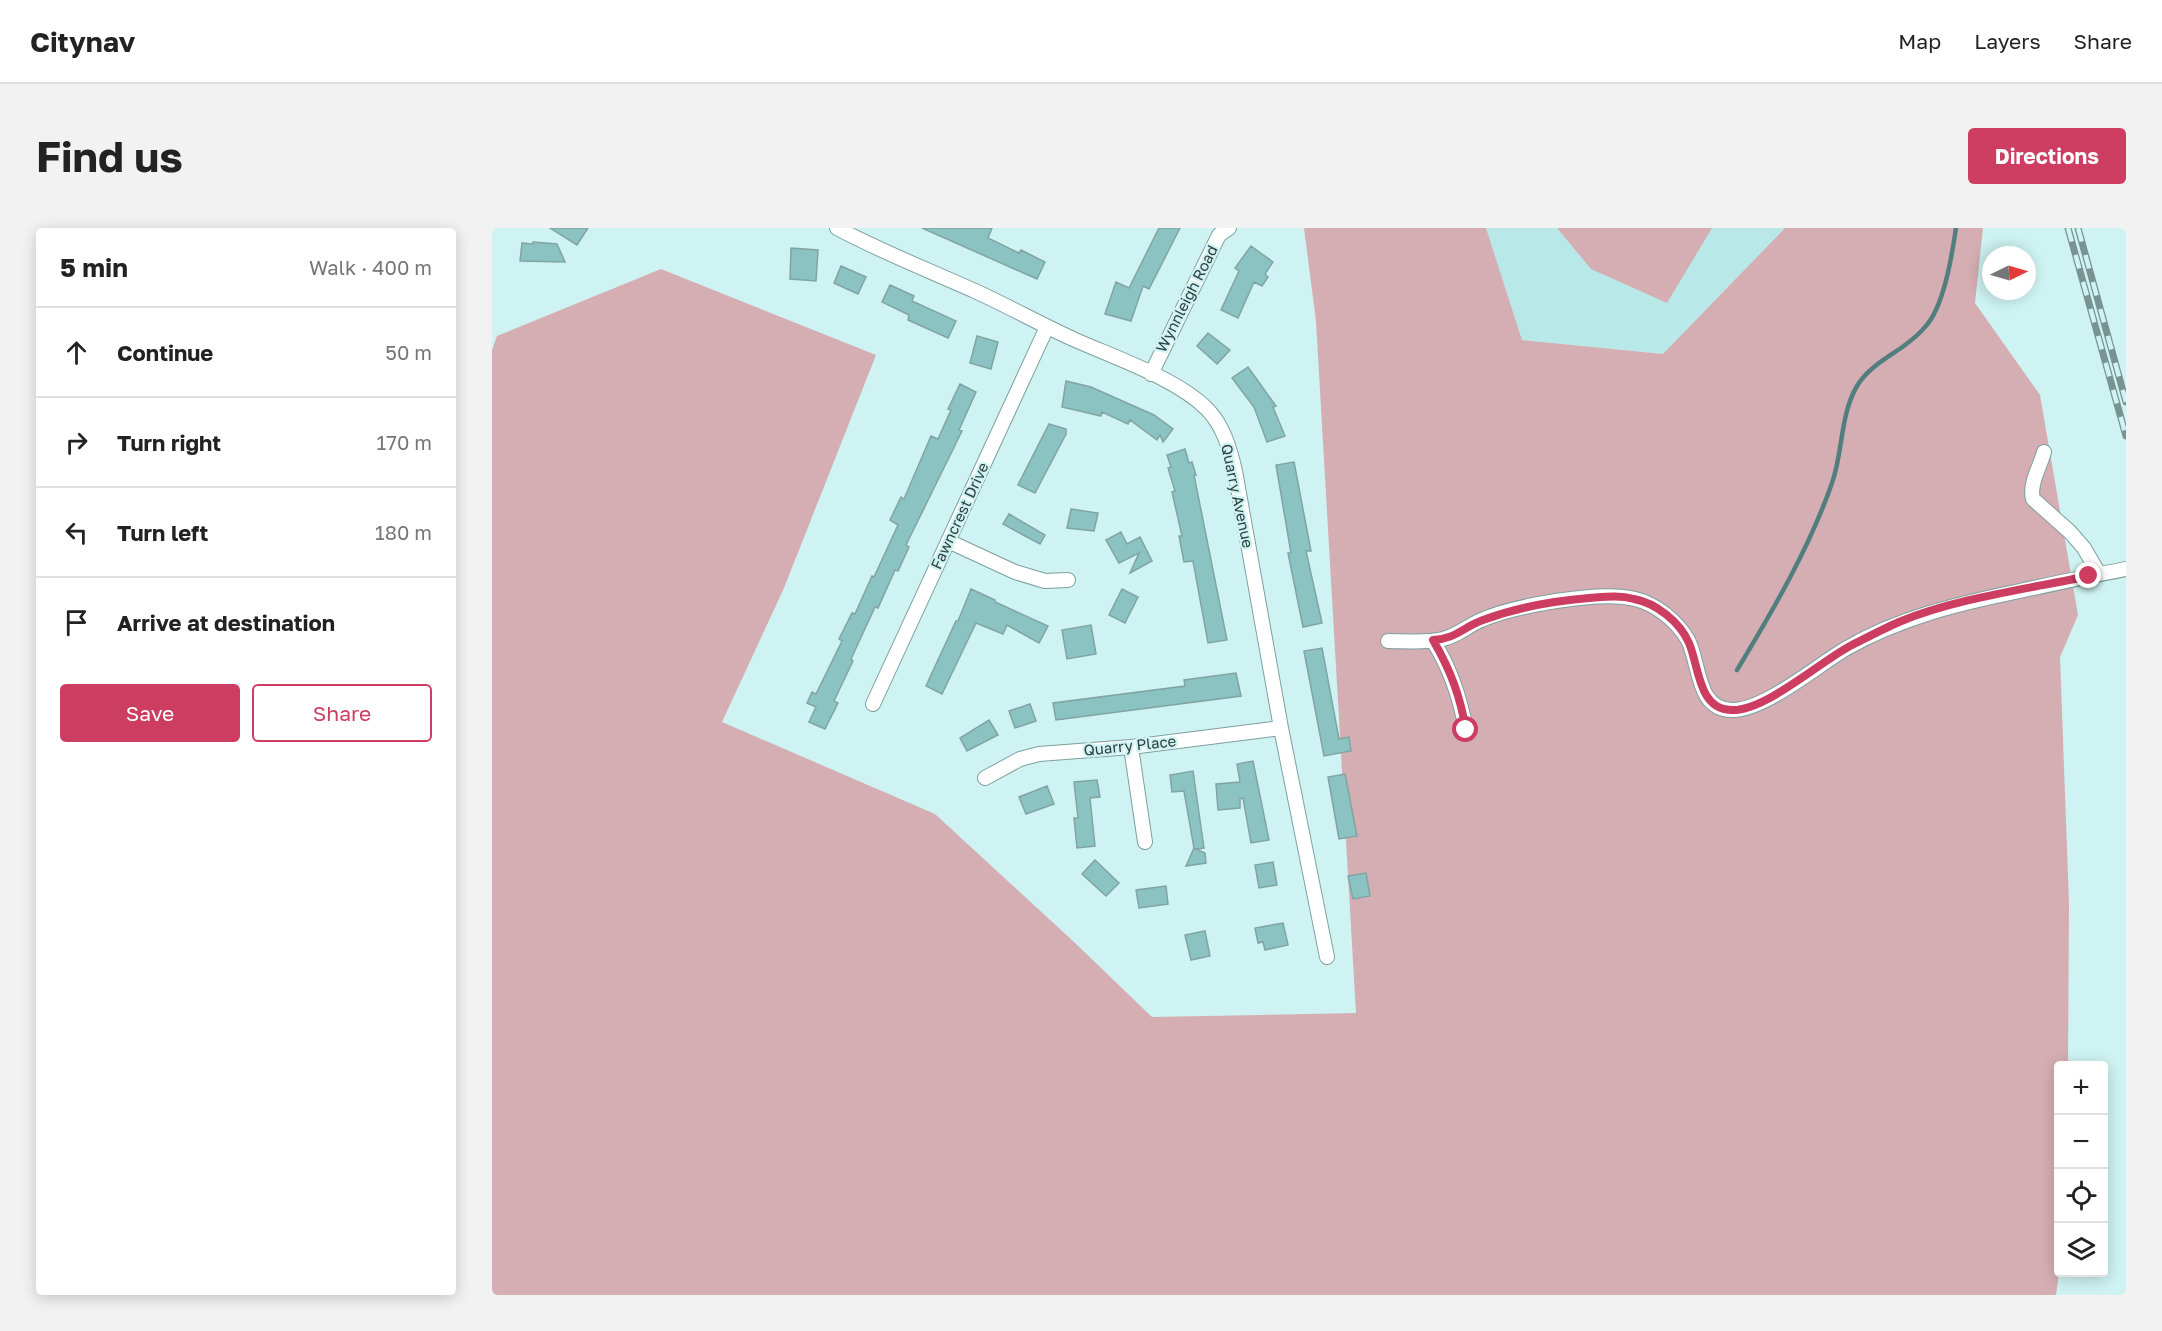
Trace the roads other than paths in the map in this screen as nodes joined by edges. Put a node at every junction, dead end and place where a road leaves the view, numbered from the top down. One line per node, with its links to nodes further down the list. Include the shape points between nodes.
1 (837, 228): 3 (street, Quarry Avenue)
2 (1229, 228): 4 (street, Wynnleigh Road, via 1219,235)
3 (1047, 327): 4 (street, Quarry Avenue); 6 (street, Fawncrest Drive)
4 (1150, 374): 13 (street, Quarry Avenue, via 1200,403 1225,438 1235,471)
5 (2044, 453): 8 (street, via 2033,499 2070,532)
6 (948, 541): 9 (street, via 1015,572 1044,581); 12 (street, Fawncrest Drive)
7 (2126, 568): 8 (street)
8 (2099, 574): 10 (street, via 1957,604 1900,622 1848,647 1771,696 1739,710 1715,706 1708,699 1681,629 1654,607 1635,599 1612,596 1551,601 1507,611 1479,621 1456,636)
9 (1068, 579)
10 (1433, 640): 11 (street); 14 (street, via 1453,676)
11 (1388, 641)
12 (873, 704)
13 (1281, 728): 15 (street, Quarry Place); 18 (street, Quarry Avenue)
14 (1466, 730)
15 (1131, 747): 16 (street, Quarry Place, via 1027,757); 17 (street)
16 (984, 778)
17 (1145, 842)
18 (1327, 957)

